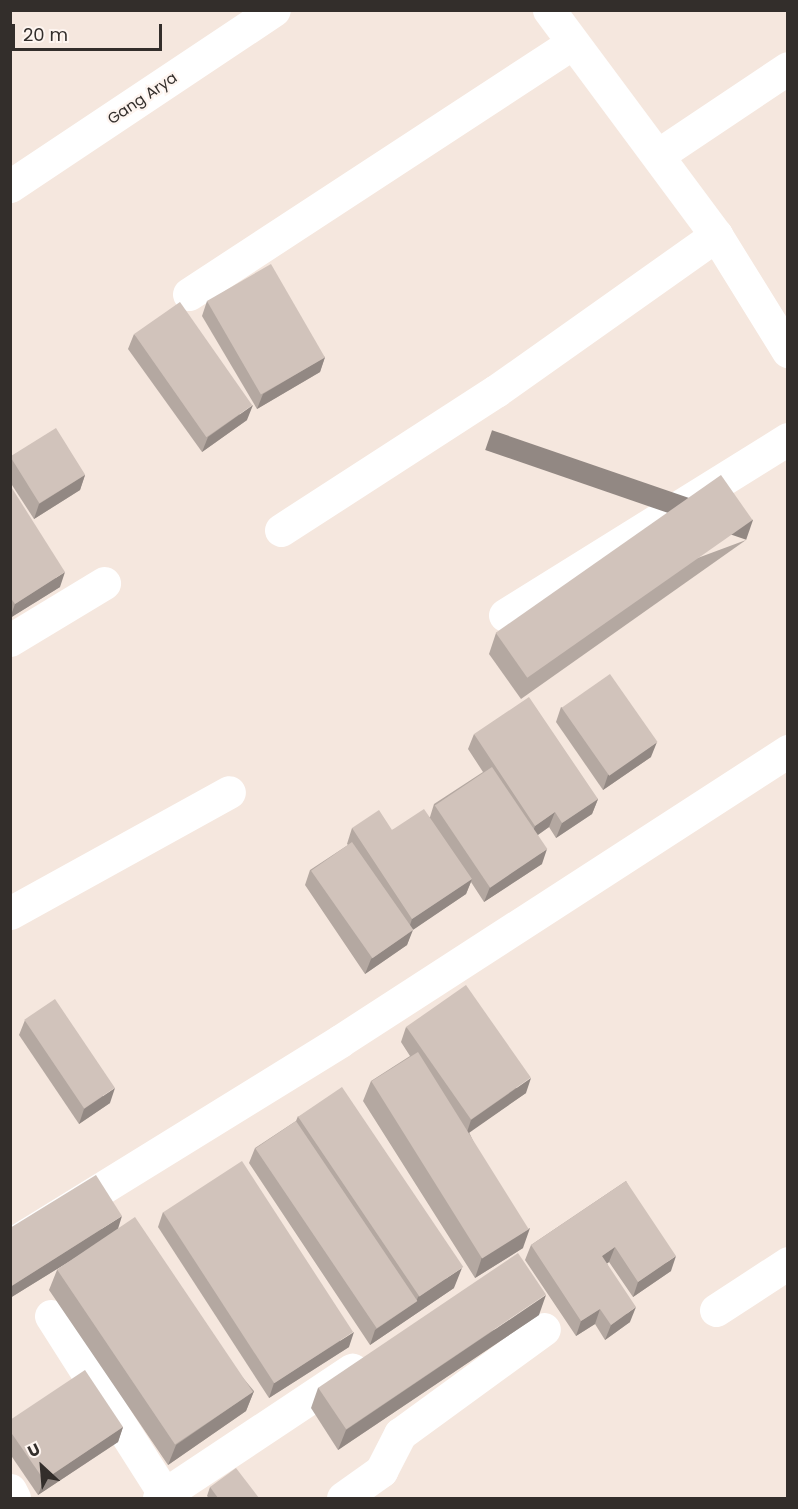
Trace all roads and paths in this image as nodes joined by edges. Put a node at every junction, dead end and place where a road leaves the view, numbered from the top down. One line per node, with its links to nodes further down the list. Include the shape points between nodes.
1 (274, 10): 6 (street, Gang Arya)
2 (549, 10): 3 (street)
3 (571, 44): 5 (street); 8 (street)
4 (788, 68): 5 (street)
5 (658, 156): 7 (street)
6 (10, 186)
7 (716, 235): 9 (street); 12 (street, via 496,391)
8 (189, 294)
9 (778, 309): 10 (street)
10 (788, 351)
11 (788, 439): 14 (street)
12 (281, 530)
13 (104, 583): 15 (street)
14 (505, 615)
15 (10, 640)
16 (788, 751): 19 (street, via 339,1041)
17 (229, 792): 18 (street)
18 (10, 913)
19 (10, 1245)
20 (788, 1263): 21 (street)
21 (716, 1310)
22 (51, 1316): 26 (street)
23 (544, 1329): 28 (street, via 400,1434 381,1471)
24 (381, 1351): 26 (street)
25 (10, 1490): 27 (street)
26 (162, 1497)
27 (14, 1498)
28 (343, 1498)

